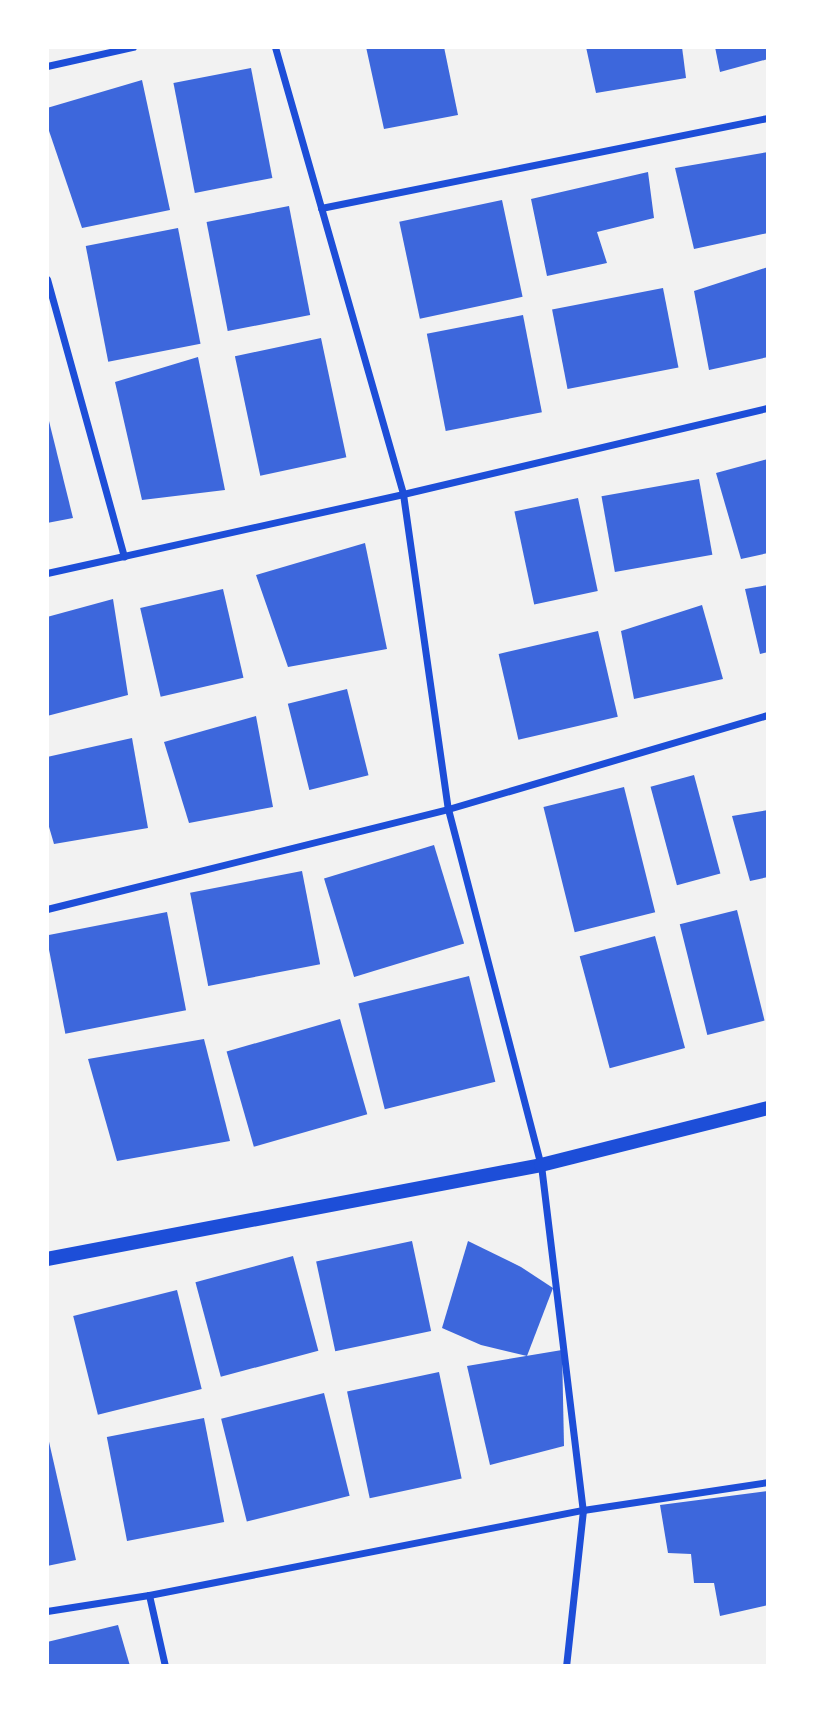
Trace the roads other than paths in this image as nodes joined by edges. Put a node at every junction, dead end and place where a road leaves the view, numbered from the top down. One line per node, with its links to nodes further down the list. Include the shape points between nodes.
1 (133, 47): 3 (street)
2 (275, 47): 5 (street)
3 (47, 66)
4 (768, 117): 5 (street)
5 (321, 208): 8 (street)
6 (47, 279): 9 (street)
7 (768, 408): 8 (street)
8 (402, 494): 9 (street); 12 (street)
9 (124, 556): 10 (street)
10 (47, 573)
11 (768, 715): 12 (street)
12 (448, 809): 13 (street); 15 (street)
13 (47, 909)
14 (768, 1108): 15 (main road)
15 (541, 1165): 16 (main road); 18 (street)
16 (47, 1259)
17 (768, 1482): 18 (street)
18 (583, 1510): 19 (street); 22 (street)
19 (149, 1595): 20 (street); 21 (street)
20 (47, 1611)
21 (165, 1666)
22 (566, 1666)

